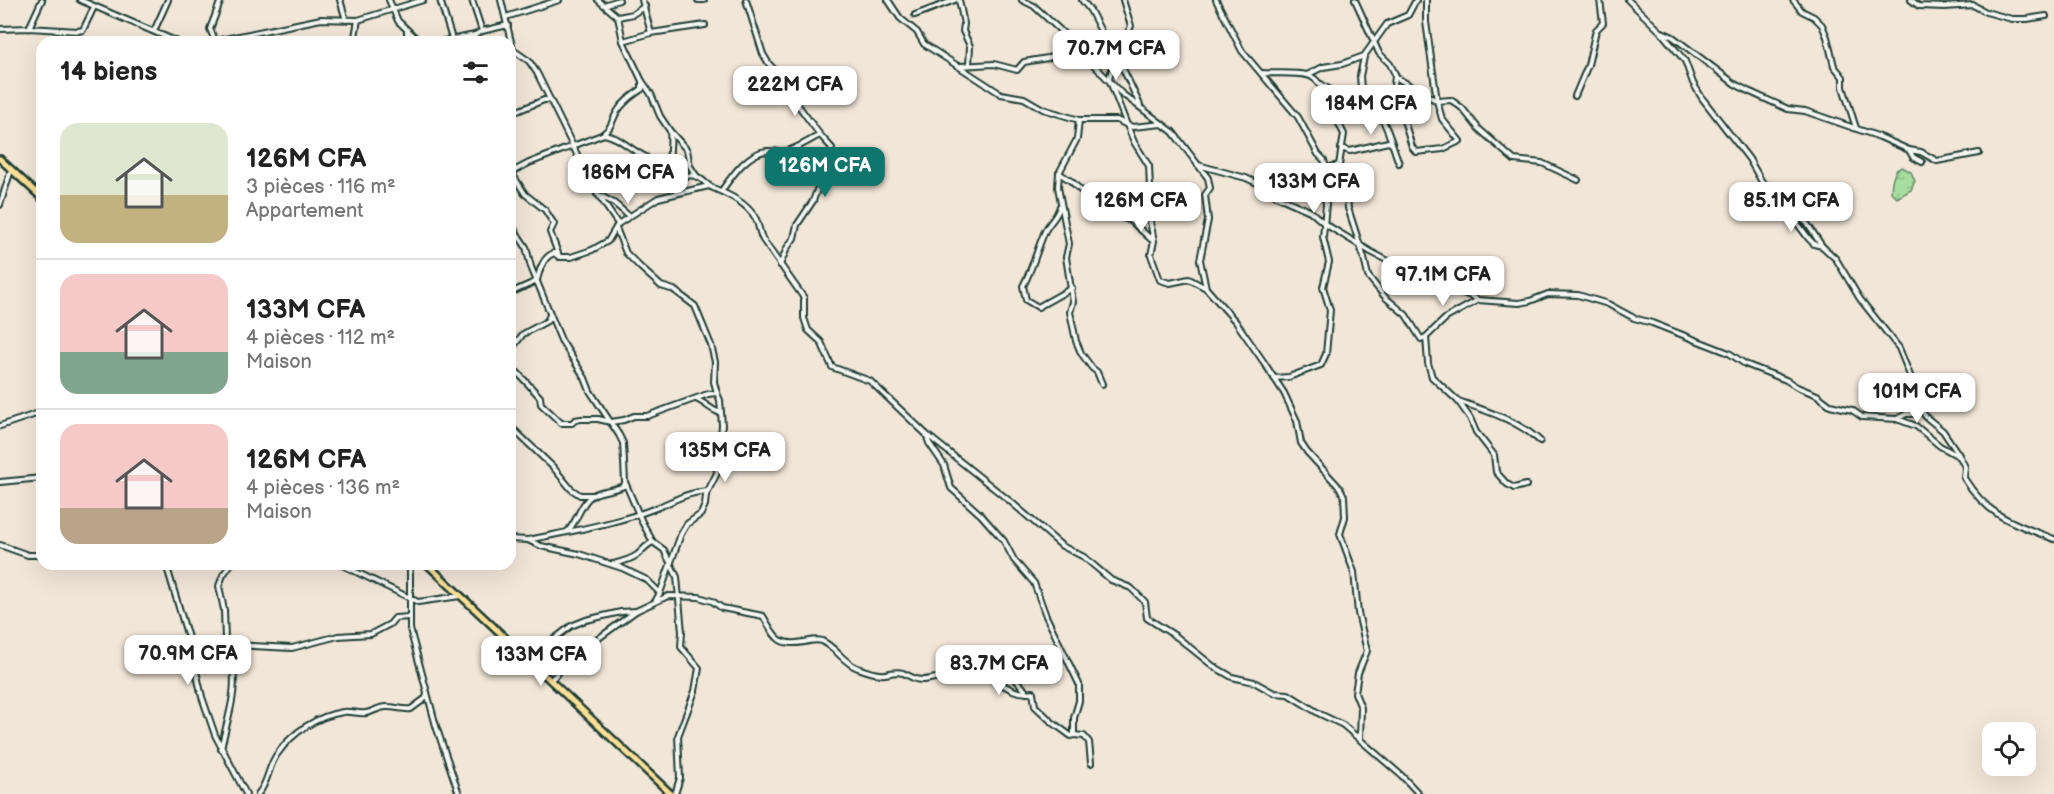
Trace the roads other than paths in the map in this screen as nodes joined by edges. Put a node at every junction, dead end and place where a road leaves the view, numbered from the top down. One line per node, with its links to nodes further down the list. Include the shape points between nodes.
1 (42, 0): 45 (street)
2 (81, 0): 34 (street)
3 (168, 0): 47 (street)
4 (221, 0): 54 (street, via 210,29)
5 (340, 0): 41 (street)
6 (389, 0): 36 (street)
7 (423, 0): 36 (street)
8 (440, 0): 59 (street)
9 (472, 0): 49 (street)
10 (501, 0): 39 (street)
11 (559, 0): 39 (street)
12 (598, 0): 32 (street)
13 (619, 0): 32 (street)
14 (642, 0): 33 (street)
15 (698, 0): 16 (street)
16 (704, 0)
17 (746, 0): 90 (street, via 763,54 788,84 795,101)
18 (888, 0): 71 (street, via 924,44)
19 (957, 0): 37 (street); 70 (street, via 970,46)
20 (1022, 0): 65 (street, via 1034,6)
21 (1082, 0): 64 (street)
22 (1123, 0): 67 (street, via 1131,26)
23 (1216, 0): 72 (street, via 1242,51)
24 (1355, 0): 63 (street)
25 (1416, 0): 63 (street, via 1408,15 1387,24)
26 (1426, 0): 81 (street)
27 (1600, 0): 78 (street, via 1603,23 1596,30)
28 (1628, 0): 35 (street)
29 (1636, 0): 35 (street)
30 (1793, 0): 87 (street, via 1822,25 1834,66 1843,77)
31 (1911, 0): 38 (street, via 1919,6 1973,5 2012,19)
32 (604, 5): 40 (street)
33 (645, 6): 40 (street); 51 (street)
34 (94, 7): 45 (street, via 83,30); 47 (street)
35 (1636, 7): 50 (street)
36 (392, 9): 42 (street); 48 (street)
37 (915, 15)
38 (2046, 16)
39 (506, 17): 44 (street)
40 (618, 17): 62 (street)
41 (346, 20): 42 (street); 55 (street, via 321,19)
42 (358, 20): 56 (street)
43 (705, 24): 51 (street)
44 (507, 25): 49 (street); 61 (street)
45 (29, 28): 46 (street)
46 (0, 29)
47 (154, 31): 53 (street)
48 (407, 31): 57 (street); 58 (street)
49 (482, 31): 52 (street)
50 (1660, 31): 87 (street, via 1748,91 1788,109); 117 (street, via 1685,61 1693,83 1762,182)
51 (651, 33): 62 (street)
52 (475, 35): 60 (street)
53 (165, 36)
54 (213, 36)
55 (239, 36)
56 (355, 36)
57 (407, 36)
58 (413, 36)
59 (451, 36)
60 (469, 36)
61 (510, 36)
62 (622, 41): 76 (street)
63 (1374, 42): 68 (street); 73 (street)
64 (1108, 45): 67 (street); 69 (street)
65 (1076, 47): 69 (street); 70 (street, via 1024,62 1017,70 994,64)
66 (516, 52): 79 (street, via 529,61)
67 (1117, 56): 75 (street); 82 (street)
68 (1364, 56): 74 (street); 80 (street, via 1360,76)
69 (1086, 58): 75 (street)
70 (969, 65): 71 (street)
71 (960, 66): 84 (street, via 1001,94 1024,98 1043,110)
72 (1263, 73): 74 (street); 97 (street, via 1298,117)
73 (1395, 74): 81 (street); 81 (street, via 1394,87 1416,152 1443,149 1460,141 1442,119)
74 (1307, 75): 77 (street)
75 (1109, 79): 82 (street); 86 (street)
76 (642, 81): 88 (street); 89 (street, via 642,89 627,99)
77 (1317, 82): 80 (street); 93 (street, via 1344,134)
78 (1575, 96)
79 (550, 100): 83 (street); 92 (street)
80 (1362, 100): 91 (street, via 1382,119)
81 (1437, 102): 109 (street, via 1451,100 1462,108 1514,160 1542,163)
82 (1141, 107): 85 (street)
83 (516, 112)
84 (1079, 120): 86 (street, via 1117,120); 106 (street, via 1077,139)
85 (1163, 123): 86 (street); 100 (street)
86 (1127, 125): 122 (street, via 1149,166 1147,207)
87 (1856, 128): 94 (street)
88 (670, 131): 107 (street, via 672,169); 108 (street, via 687,150)
89 (604, 134): 92 (street); 107 (street, via 616,136 646,157 651,169 659,174)
90 (820, 135): 112 (street, via 790,150 755,154); 126 (street, via 832,148 813,201 797,225)
91 (1393, 145): 93 (street, via 1388,142 1350,151); 99 (street)
92 (574, 146): 104 (street); 114 (street)
93 (1341, 148): 101 (street)
94 (1909, 150): 95 (street, via 1937,161); 98 (street)
95 (1979, 153)
96 (0, 159): 103 (main road)
97 (1324, 160): 102 (street); 105 (street)
98 (1922, 162)
99 (1399, 163)
100 (1197, 165): 119 (street, via 1246,178 1310,211); 129 (street, via 1208,178 1210,188 1205,195 1208,220 1200,260)
101 (1339, 165): 102 (street); 123 (street)
102 (1331, 167): 105 (street)
103 (12, 169): 113 (main road); 115 (street)
104 (516, 169)
105 (1327, 172): 119 (street, via 1323,183)
106 (1059, 173): 116 (street); 122 (street, via 1100,209 1131,221)
107 (687, 176): 108 (street)
108 (697, 177): 111 (street)
109 (1578, 180)
110 (516, 181): 125 (street, via 554,224 550,232)
111 (709, 186): 112 (street); 118 (street, via 658,198)
112 (722, 190): 126 (street, via 757,220 758,231)
113 (36, 192)
114 (597, 194): 118 (street); 120 (street)
115 (0, 205)
116 (1060, 205): 128 (street, via 1069,244 1066,257); 128 (street, via 1058,215 1046,228 1023,286 1026,300 1038,307)
117 (1786, 209): 124 (street, via 1806,222); 124 (street, via 1809,239)
118 (629, 216): 120 (street)
119 (1325, 224): 123 (street); 136 (street, via 1323,237 1329,262 1323,287 1330,310 1326,354 1321,364 1289,377)
120 (617, 226): 125 (street, via 608,241 592,250); 138 (street, via 626,253 661,286 674,290 695,306 711,345)
121 (516, 232): 127 (street)
122 (1154, 241): 129 (street, via 1151,255 1160,280 1189,279)
123 (1359, 245): 131 (street, via 1396,265 1430,274); 133 (street, via 1371,282 1406,315 1421,339)
124 (1822, 246): 141 (street, via 1836,259 1860,299 1899,348)
125 (559, 257): 127 (street, via 554,254 546,258)
126 (780, 266): 148 (street, via 804,298 808,330 821,342 832,367 870,381)
127 (537, 280): 130 (street); 132 (street)
128 (1072, 287): 137 (street, via 1070,312 1076,342)
129 (1206, 288): 136 (street, via 1236,322)
130 (516, 290)
131 (1475, 298)
132 (550, 315): 134 (street); 145 (street, via 568,354)
133 (1426, 337): 140 (street, via 1432,377); 144 (street, via 1446,318 1478,300 1519,303 1548,294 1578,295 1730,353 1830,405 1862,417)
134 (516, 343)
135 (516, 372): 145 (street, via 561,423 581,419)
136 (1274, 378): 186 (street, via 1297,421 1301,443 1344,496 1345,518 1340,534 1354,572 1367,651 1355,693 1361,708)
137 (1102, 384)
138 (717, 393): 139 (street); 142 (street)
139 (695, 399): 142 (street); 145 (street, via 646,416)
140 (1458, 401): 149 (street, via 1517,424); 154 (street, via 1494,455 1501,479 1514,488)
141 (1920, 408): 144 (street); 150 (street, via 1943,431)
142 (721, 413): 155 (street, via 717,473)
143 (36, 414): 146 (street)
144 (1897, 419): 150 (street, via 1916,426)
145 (611, 422): 153 (street, via 623,443)
146 (0, 426)
147 (516, 432): 156 (street, via 571,489 580,495)
148 (926, 434): 185 (street, via 944,465 951,488 1004,541 1034,583 1079,684); 186 (street, via 1062,546 1084,557 1111,580 1131,588 1145,602 1148,618 1213,666 1274,693 1296,697)
149 (1540, 441)
150 (1960, 457): 159 (street, via 1965,466 1964,478 1988,508)
151 (36, 479): 152 (street)
152 (0, 482)
153 (626, 482): 156 (street); 157 (street)
154 (1526, 485)
155 (709, 491): 157 (street, via 695,491); 165 (street, via 701,514 681,534)
156 (593, 495): 158 (street)
157 (638, 513): 158 (street); 162 (street)
158 (567, 532): 161 (street)
159 (2054, 539)
160 (516, 540): 161 (street)
161 (528, 540): 166 (street)
162 (653, 542): 165 (street, via 664,550); 166 (street, via 623,562)
163 (0, 545): 164 (street)
164 (36, 555)
165 (670, 563): 172 (street); 174 (street)
166 (610, 564): 172 (street, via 647,580)
167 (168, 570): 187 (street, via 202,697)
168 (227, 570): 179 (street, via 219,586 225,610)
169 (352, 570): 175 (street)
170 (410, 570): 175 (street)
171 (434, 570): 173 (main road)
172 (660, 592): 176 (street)
173 (461, 595): 175 (street, via 418,602); 180 (main road)
174 (680, 597): 176 (street); 181 (street, via 699,597 722,608 763,616 775,638 785,643 820,640 856,668 870,672 902,673 913,680 975,672); 192 (street, via 681,647 699,668 678,736 680,777)
175 (410, 598): 178 (street)
176 (655, 601): 177 (street)
177 (636, 611): 180 (street, via 586,620 571,626 544,647); 182 (street, via 573,657)
178 (410, 618): 179 (street, via 395,618 371,634 338,636 292,648 232,645); 183 (street)
179 (225, 640): 187 (street, via 234,677 231,711)
180 (518, 648): 182 (main road)
181 (984, 675): 184 (street, via 1021,694); 184 (street, via 1008,674)
182 (551, 680): 192 (main road)
183 (428, 689): 190 (street, via 426,698 411,709 387,706 315,720 276,754); 191 (street)
184 (1027, 693): 185 (street, via 1033,692 1035,706 1052,722)
185 (1074, 735): 188 (street, via 1084,736 1089,742)
186 (1360, 738): 193 (street)
187 (221, 750): 189 (street)
188 (1091, 763)
189 (246, 794)
190 (258, 794)
191 (459, 794)
192 (673, 794)
193 (1419, 794)

